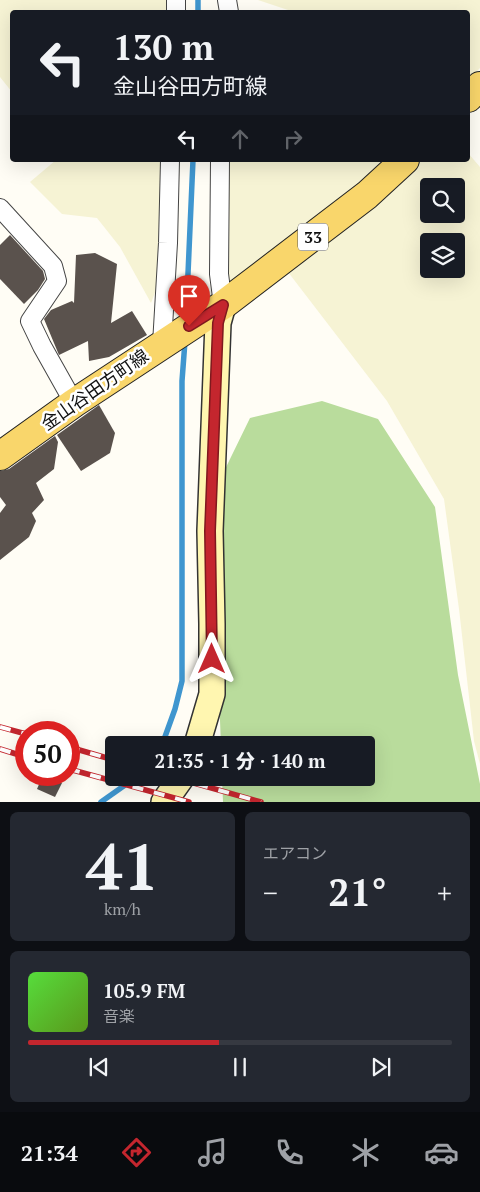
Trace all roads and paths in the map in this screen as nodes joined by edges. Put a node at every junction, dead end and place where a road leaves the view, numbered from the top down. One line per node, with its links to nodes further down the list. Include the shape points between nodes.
1 (480, 86): 2 (main road)
2 (470, 96)
3 (170, 162): 8 (street)
4 (220, 162): 7 (street)
5 (403, 162): 7 (main road, 金山谷田方町線 / 33, via 367,195)
6 (0, 208): 9 (street, via 53,266 57,281 30,321)
7 (220, 307): 8 (main road, 金山谷田方町線 / 33); 11 (main road, via 210,531 212,694)
8 (162, 344): 9 (main road, 金山谷田方町線 / 33)
9 (74, 403): 10 (main road, 金山谷田方町線 / 33)
10 (0, 456)
11 (200, 736)
12 (175, 786): 13 (main road)
13 (164, 802)

